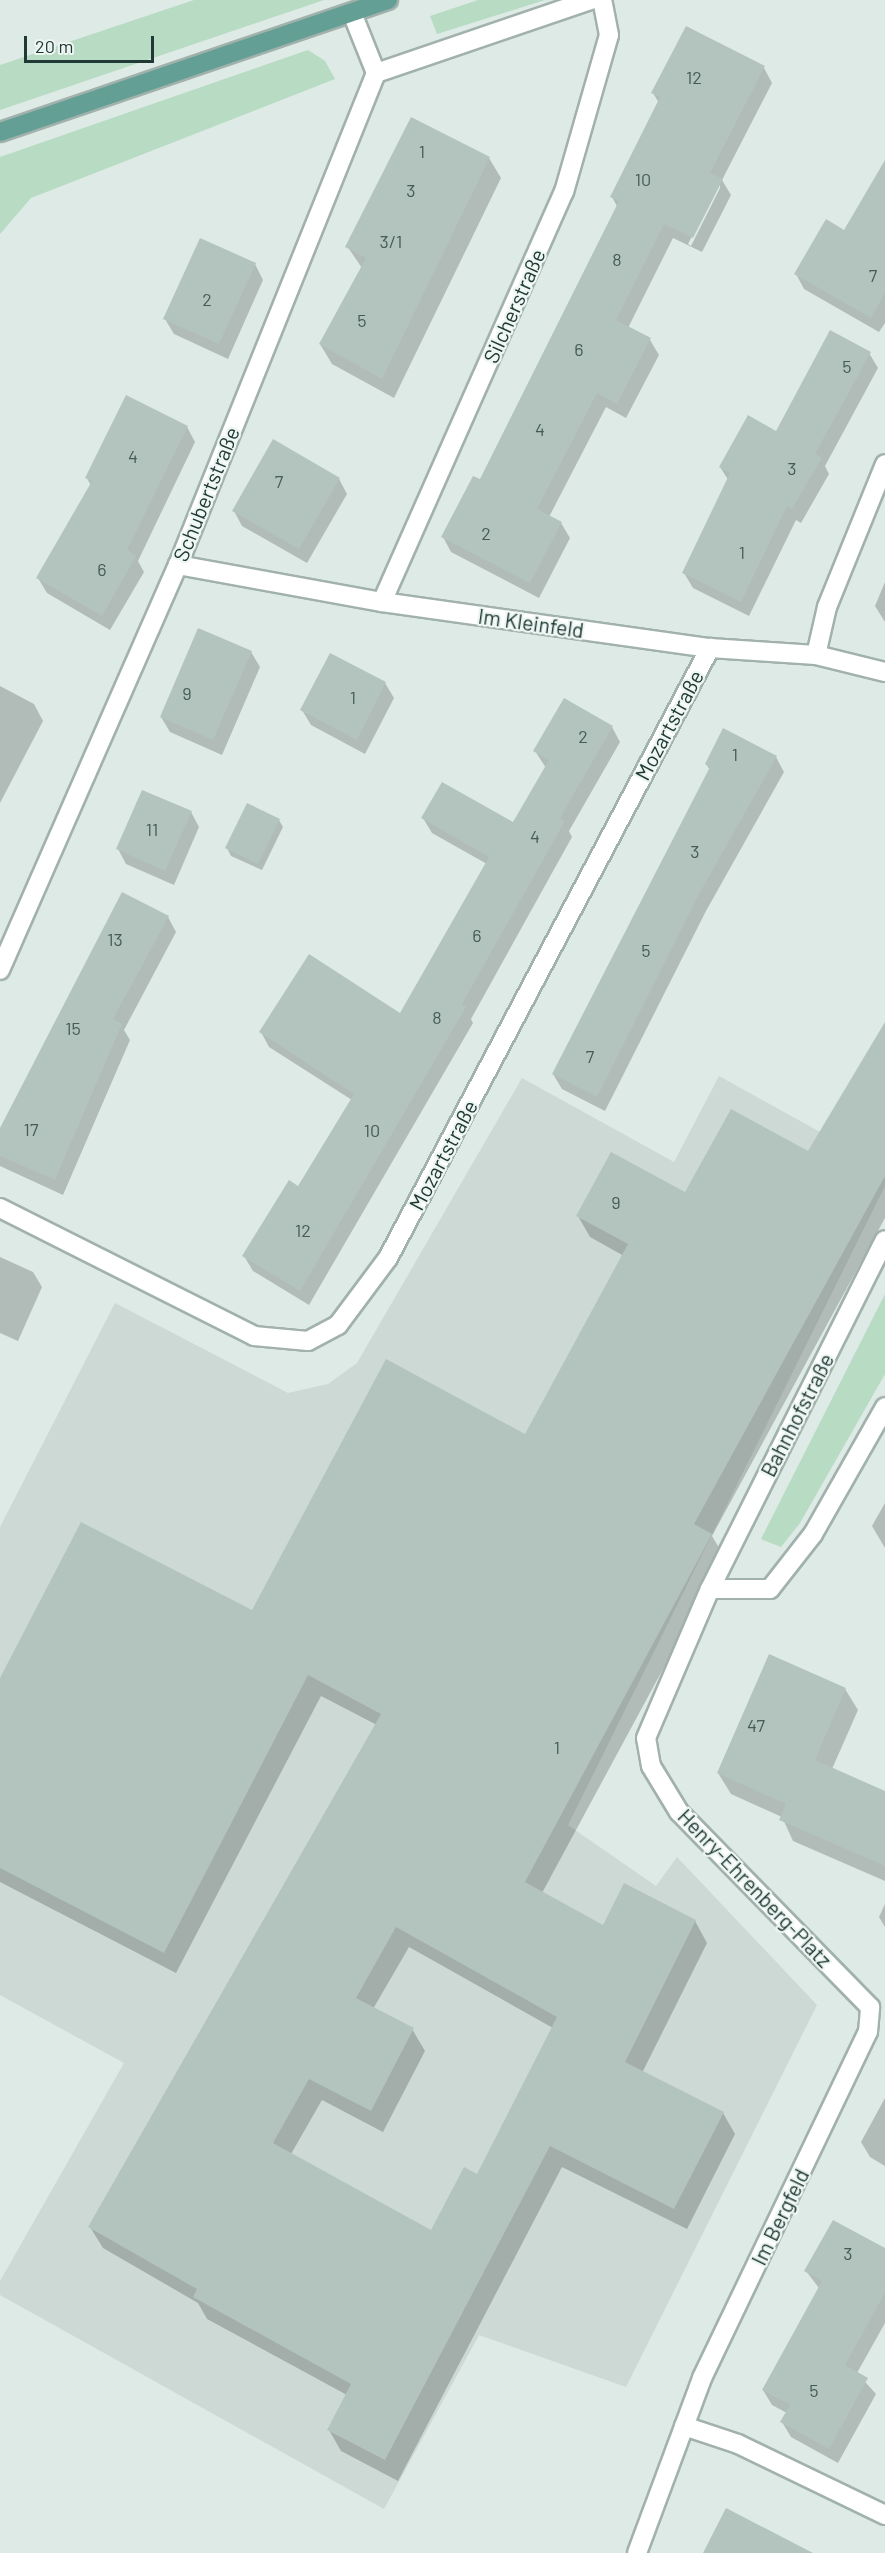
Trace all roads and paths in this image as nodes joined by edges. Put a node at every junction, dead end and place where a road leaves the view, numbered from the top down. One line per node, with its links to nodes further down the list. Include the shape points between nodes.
1 (388, 0): 4 (main road)
2 (591, 0): 5 (street)
3 (602, 0): 9 (street, Silcherstraße, via 609,35 564,192)
4 (352, 13): 5 (street); 6 (main road)
5 (376, 73): 8 (street, Schubertstraße)
6 (0, 132)
7 (885, 464): 11 (street, via 827,607)
8 (178, 565): 9 (street, Im Kleinfeld); 13 (street, Schubertstraße)
9 (382, 602): 10 (street, Im Kleinfeld)
10 (710, 648): 11 (street, Im Kleinfeld); 14 (street, Mozartstraße, via 388,1258 339,1326 308,1341 254,1336)
11 (816, 656): 12 (street, Im Kleinfeld)
12 (885, 672)
13 (0, 970)
14 (0, 1208)
15 (885, 1240): 17 (street, Bahnhofstraße)
16 (885, 1407): 17 (street, via 813,1534 770,1589)
17 (710, 1589): 18 (street, Bahnhofstraße)
18 (662, 1694): 19 (street, Henry-Ehrenberg-Platz, via 646,1738 651,1766 679,1812)
19 (877, 2007): 20 (street, Im Bergfeld)
20 (684, 2426): 21 (street, via 738,2444); 22 (street, Im Bergfeld)
21 (885, 2515)
22 (637, 2553)

